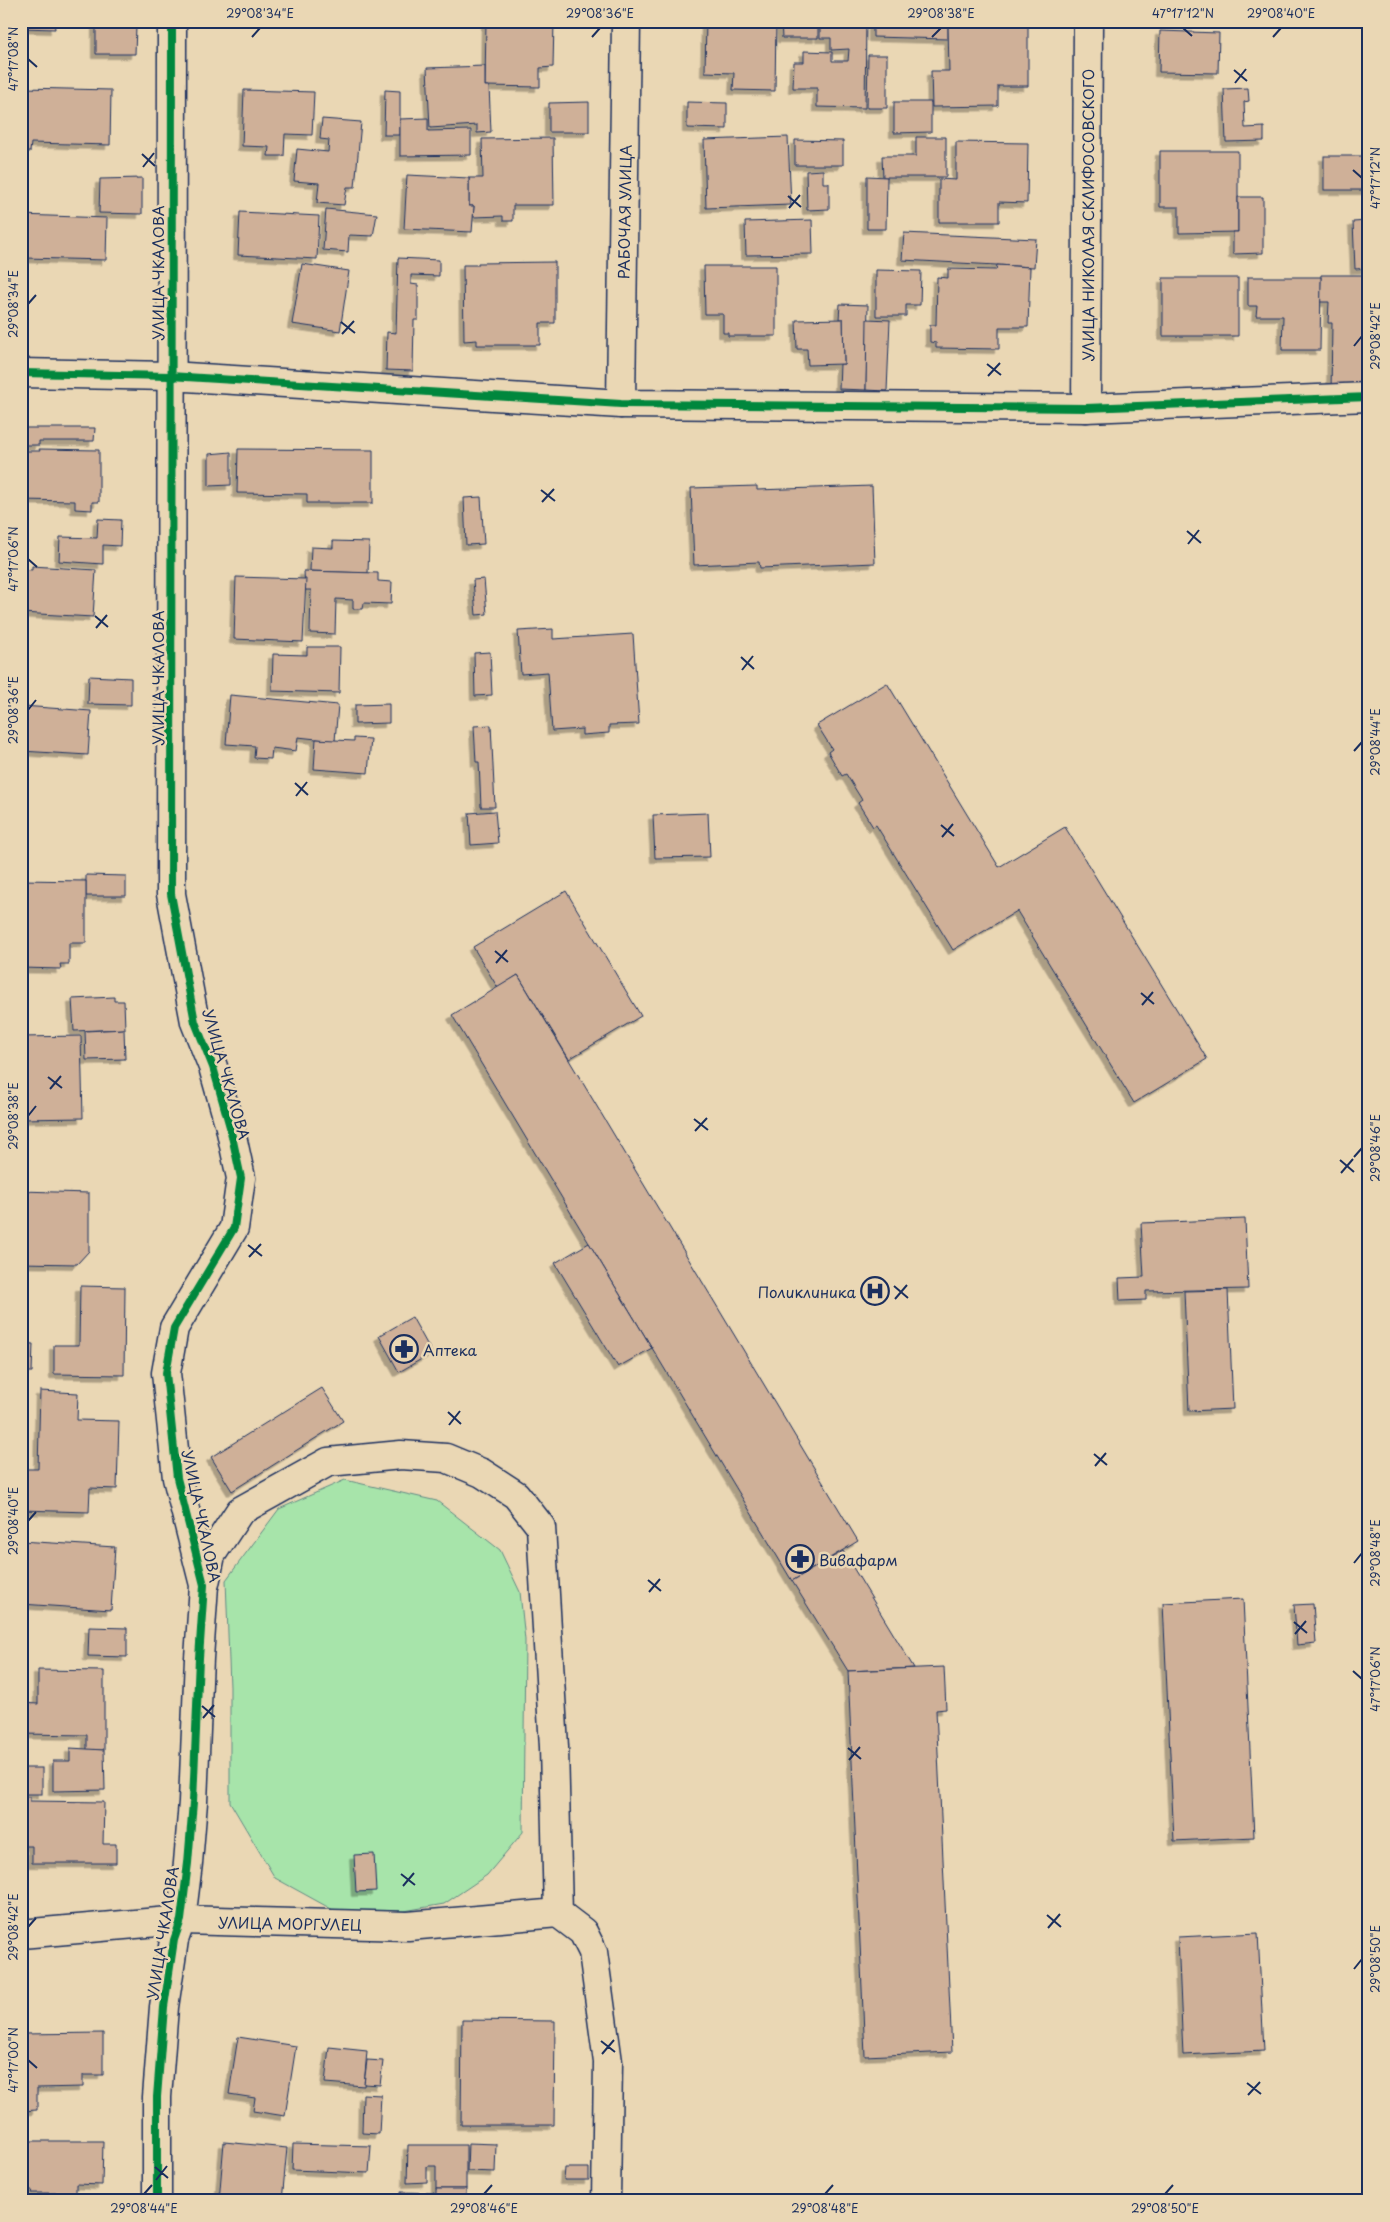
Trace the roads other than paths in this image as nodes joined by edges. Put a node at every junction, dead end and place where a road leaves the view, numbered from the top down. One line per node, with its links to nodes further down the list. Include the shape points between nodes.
1 (172, 21): 5 (street, УЛИЦА ЧКАЛОВА)
2 (626, 21): 7 (street, РАБОЧАЯ УЛИЦА)
3 (1088, 21): 8 (street, УЛИЦА НИКОЛАЯ СКЛИФОСОВСКОГО)
4 (21, 373): 5 (street)
5 (170, 376): 7 (street); 9 (street, УЛИЦА ЧКАЛОВА, via 171,894 195,1022 213,1067 241,1178 234,1228 174,1328 166,1373 177,1478)
6 (1369, 397): 8 (street)
7 (621, 404): 8 (street)
8 (1086, 408)
9 (204, 1585): 10 (street, via 211,1555 240,1511 328,1462 401,1455 446,1458 482,1473 516,1495 541,1527 554,1748); 11 (street, УЛИЦА ЧКАЛОВА, via 193,1802)
10 (558, 1913): 11 (street, УЛИЦА МОРГУЛЕЦ, via 408,1926); 14 (street, via 582,1932 593,1952 608,2062)
11 (182, 1920): 12 (street, УЛИЦА МОРГУЛЕЦ); 13 (street, УЛИЦА ЧКАЛОВА, via 174,1940 164,2007 157,2097)
12 (21, 1934)
13 (157, 2201)
14 (606, 2201)

